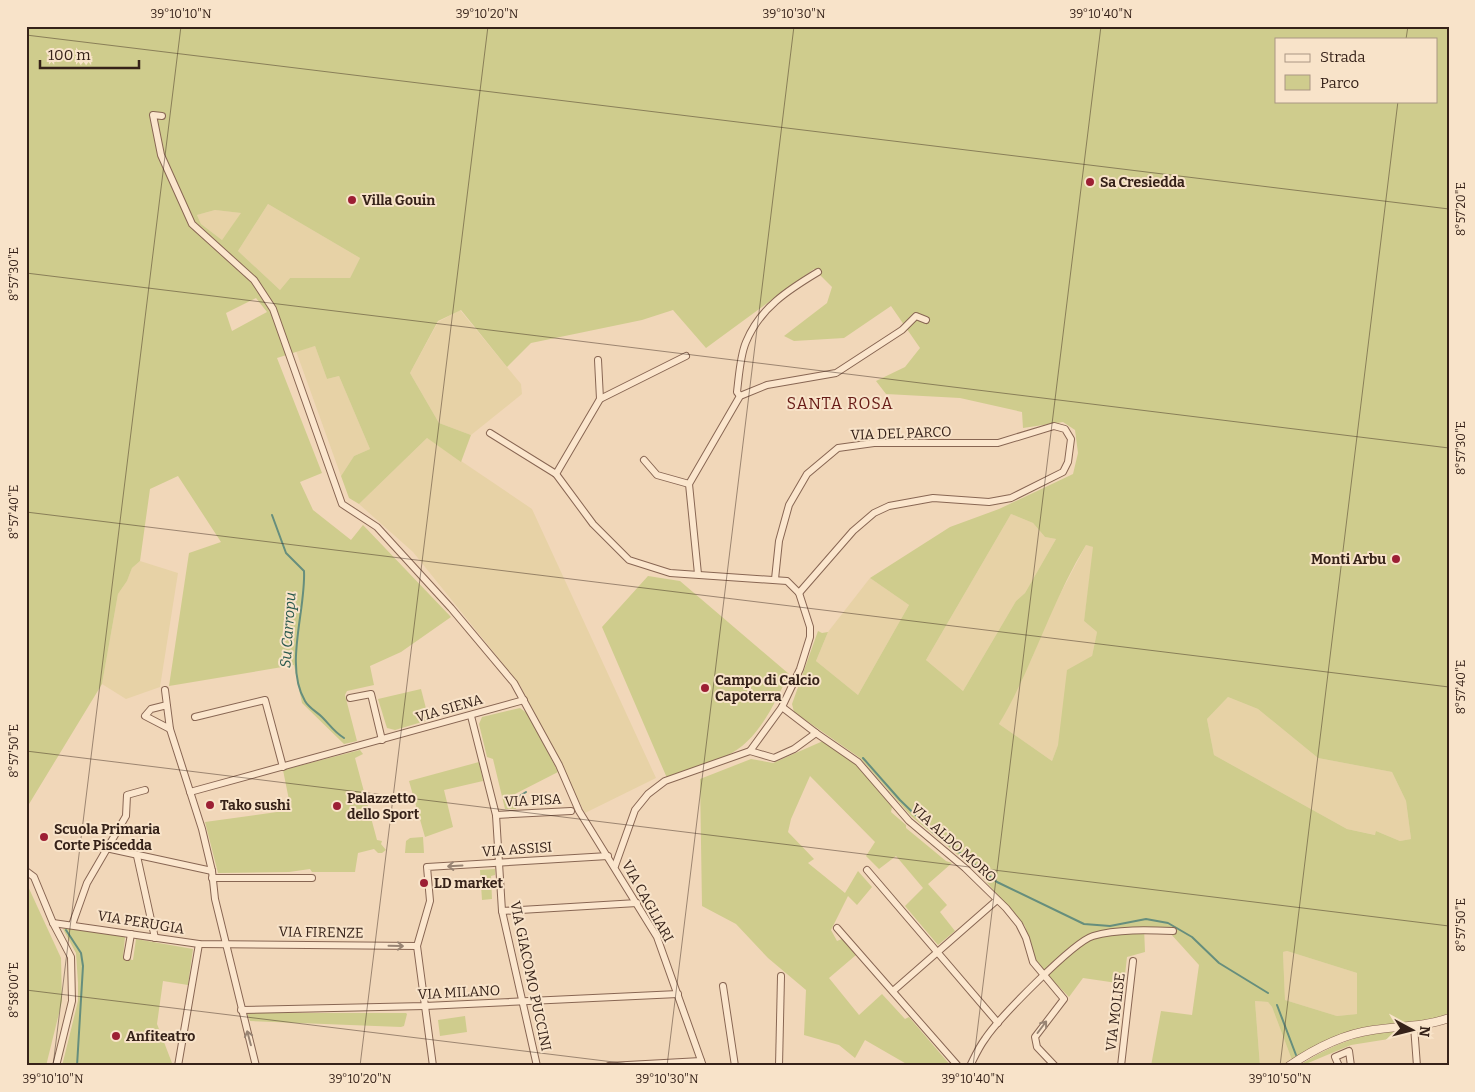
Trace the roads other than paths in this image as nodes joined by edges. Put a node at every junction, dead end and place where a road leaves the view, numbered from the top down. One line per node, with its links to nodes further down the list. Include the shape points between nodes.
1 (162, 116): 17 (street, VIA CAGLIARI, via 153,115 161,155 176,193 192,224 254,280 273,309 342,504 377,527 457,615 514,683)
2 (818, 272): 6 (street, via 782,294 757,321 745,343 737,392)
3 (926, 320): 6 (street, via 916,316 902,330 836,373 767,385)
4 (686, 356): 7 (street)
5 (598, 360): 7 (street)
6 (740, 396): 11 (street)
7 (600, 399): 10 (street)
8 (490, 433): 10 (street)
9 (644, 460): 11 (street, via 657,475)
10 (556, 474): 12 (street, via 593,524 628,560 670,572)
11 (689, 484): 12 (street)
12 (698, 574): 13 (street)
13 (775, 579): 14 (street, via 792,584); 14 (street, VIA DEL PARCO, via 779,540 788,505 807,474 838,448 874,443 998,443 1054,426 1065,429 1071,439 1068,462 1063,472 1011,498 990,502 933,498 889,506 874,513 853,531)
14 (799, 593): 19 (street, via 810,627 810,638)
15 (165, 690): 18 (street)
16 (350, 698): 24 (street, via 371,694)
17 (524, 700): 20 (street, VIA SIENA); 33 (street, VIA CAGLIARI, via 579,811)
18 (167, 705): 22 (street); 22 (street, via 150,709 145,716)
19 (782, 707): 23 (street, VIA ALDO MORO); 25 (street)
20 (471, 716): 24 (street, VIA SIENA); 30 (street, VIA GIACOMO PUCCINI)
21 (195, 717): 26 (street, via 265,700)
22 (170, 730): 28 (street)
23 (816, 733): 25 (street, via 774,758); 41 (street, VIA ALDO MORO, via 858,762 914,826 965,868)
24 (382, 740): 26 (street, VIA SIENA)
25 (750, 751): 35 (street, via 665,781 648,794 635,810)
26 (283, 767): 28 (street, VIA SIENA)
27 (145, 790): 31 (street, via 127,794 126,816)
28 (190, 792): 36 (street)
29 (571, 811): 30 (street, VIA PISA)
30 (496, 815): 34 (street, VIA GIACOMO PUCCINI)
31 (106, 848): 32 (street); 45 (street, via 87,883)
32 (137, 856): 36 (street); 49 (street)
33 (608, 856): 34 (street, VIA ASSISI); 35 (street, VIA CAGLIARI)
34 (499, 863): 43 (street, VIA GIACOMO PUCCINI); 52 (street, VIA ASSISI, one-way to 52, via 427,867 430,901)
35 (614, 866): 42 (street, VIA CAGLIARI)
36 (212, 870): 39 (street)
37 (867, 870): 53 (street)
38 (26, 871): 44 (street, via 34,876)
39 (212, 878): 40 (street); 51 (street)
40 (312, 878)
41 (997, 900): 53 (street); 57 (street, VIA ALDO MORO, via 1019,924 1033,962)
42 (636, 904): 43 (street); 60 (street, VIA CAGLIARI, via 657,937)
43 (502, 911): 61 (street, VIA GIACOMO PUCCINI)
44 (53, 923): 45 (street, VIA PERUGIA); 68 (street, via 71,957 72,1001)
45 (72, 924): 48 (street, VIA PERUGIA)
46 (837, 928): 59 (street)
47 (1173, 931): 57 (street, via 1138,930 1092,936)
48 (131, 934): 49 (street, VIA PERUGIA); 54 (street)
49 (155, 938): 50 (street, VIA PERUGIA)
50 (200, 944): 51 (street, VIA PERUGIA); 69 (street)
51 (225, 944): 52 (street, VIA FIRENZE, one-way to 52); 63 (street)
52 (417, 946): 62 (street)
53 (938, 952): 59 (street); 65 (street)
54 (127, 957)
55 (1133, 961): 80 (street, VIA MOLISE)
56 (780, 976): 76 (street)
57 (1043, 976): 65 (street); 79 (street, VIA ALDO MORO, one-way to 57, via 1037,1047 1035,1037 1064,999)
58 (723, 986): 75 (street)
59 (893, 991): 77 (street)
60 (678, 994): 61 (street, VIA MILANO); 67 (street, VIA CAGLIARI)
61 (523, 1001): 62 (street, VIA MILANO); 72 (street, VIA GIACOMO PUCCINI)
62 (425, 1006): 63 (street, VIA MILANO); 71 (street)
63 (241, 1010): 70 (street, one-way to 63)
64 (1449, 1018): 66 (street)
65 (998, 1023): 78 (street, via 979,1047)
66 (1414, 1026): 81 (street, via 1347,1036); 84 (street)
67 (702, 1064): 74 (street)
68 (56, 1066)
69 (178, 1066)
70 (256, 1066)
71 (434, 1066)
72 (537, 1066)
73 (609, 1066): 74 (street)
74 (614, 1066)
75 (735, 1066)
76 (779, 1066)
77 (958, 1066)
78 (970, 1066)
79 (1055, 1066)
80 (1121, 1066)
81 (1289, 1066)
82 (1339, 1066): 83 (street, via 1335,1056 1348,1051)
83 (1351, 1066)
84 (1417, 1066)

